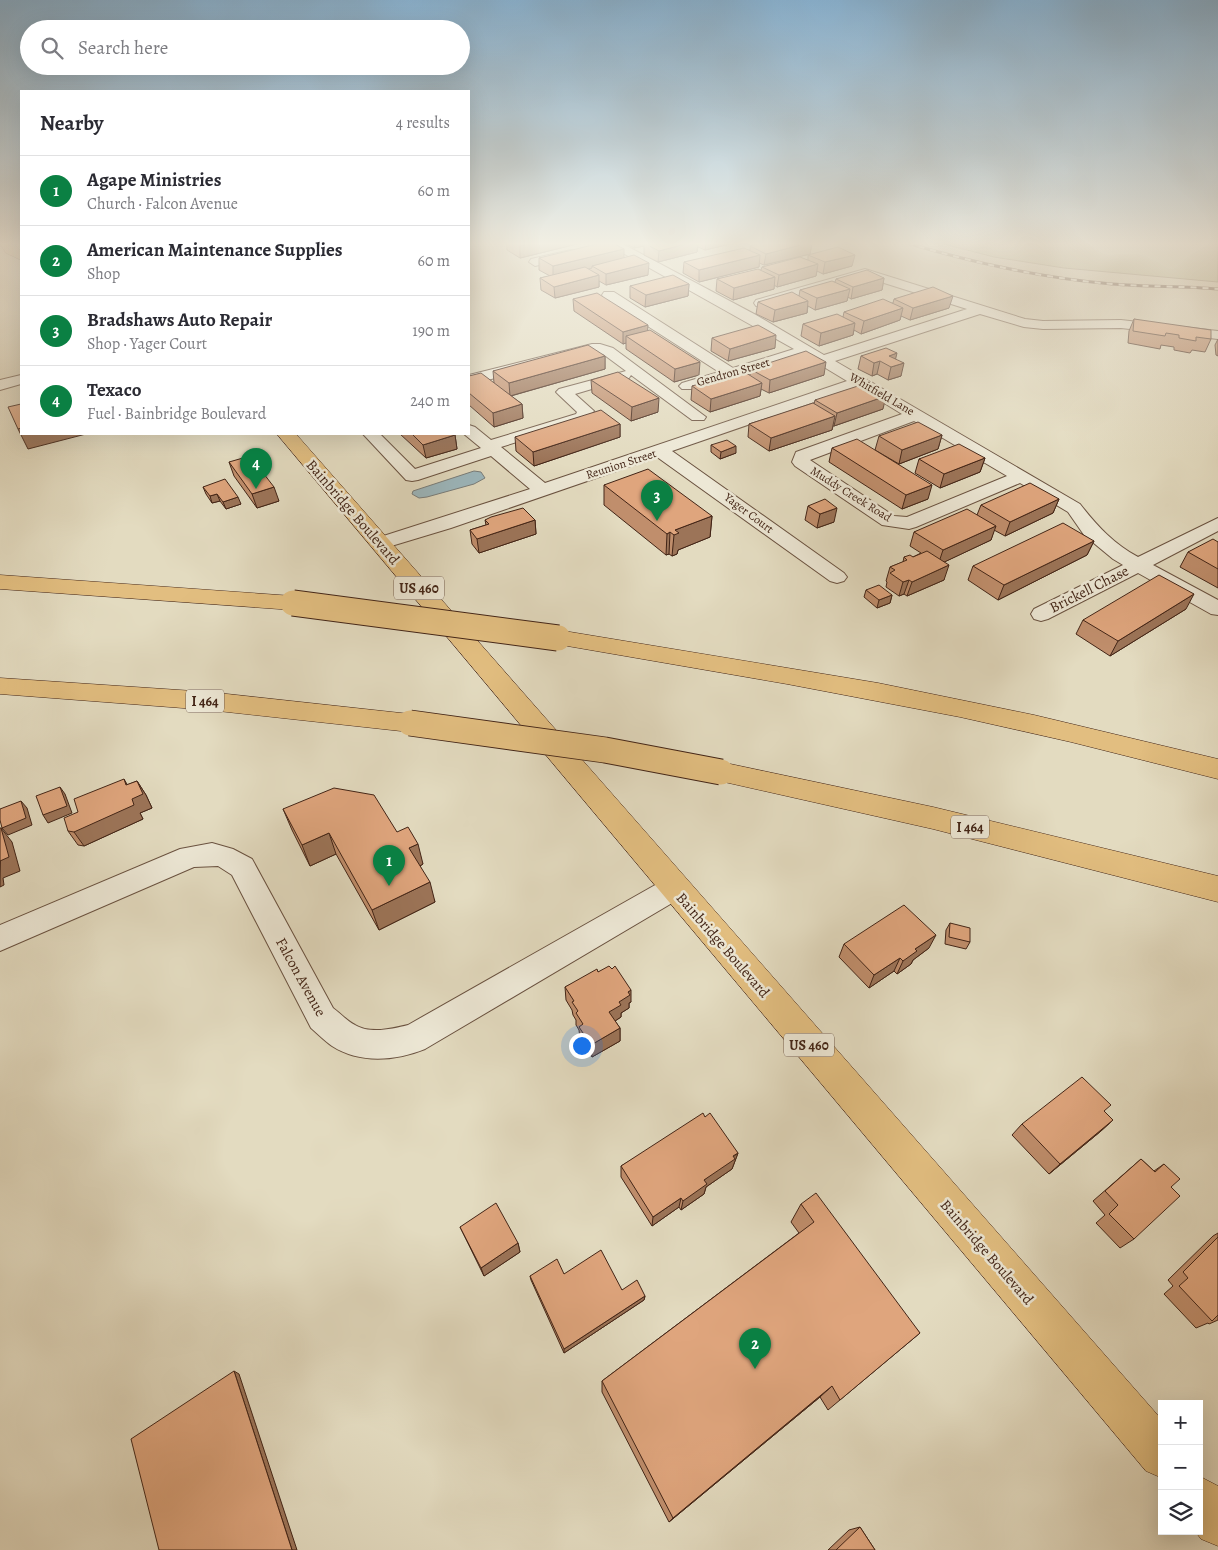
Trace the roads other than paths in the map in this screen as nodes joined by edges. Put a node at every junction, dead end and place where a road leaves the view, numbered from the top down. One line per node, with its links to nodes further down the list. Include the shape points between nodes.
1 (636, 315): 9 (street)
2 (746, 315): 6 (street, Whitfield Lane)
3 (962, 315): 7 (street)
4 (1003, 315): 5 (street, via 1034,324 1121,324)
5 (1218, 335)
6 (807, 350): 7 (street, Whitfield Lane); 9 (street, Gendron Street)
7 (824, 360): 12 (street, Whitfield Lane)
8 (636, 372): 11 (street, via 608,351 592,348); 16 (street); 20 (street, via 564,392 586,411 582,417)
9 (731, 373): 14 (street, Gendron Street)
10 (20, 380): 13 (street)
11 (470, 380)
12 (861, 381): 15 (street, Whitfield Lane); 21 (street, Reunion Street)
13 (0, 386)
14 (687, 386)
15 (917, 414): 22 (street, Whitfield Lane); 22 (street, Muddy Creek Road, via 802,456 801,462 889,521 909,523)
16 (698, 417)
17 (470, 431): 20 (street)
18 (287, 435): 25 (main road, Bainbridge Boulevard / US 460)
19 (372, 435): 20 (street, via 412,476)
20 (490, 448): 23 (street)
21 (660, 451): 23 (street, Reunion Street); 27 (street, Yager Court)
22 (1022, 476): 26 (street, Whitfield Lane, via 1074,508 1091,531 1120,555)
23 (542, 490): 25 (street, Reunion Street)
24 (1218, 524): 26 (street)
25 (381, 543): 33 (main road, Bainbridge Boulevard / US 460)
26 (1137, 564): 29 (street, Whitfield Lane); 30 (street, Brickell Chase)
27 (838, 577)
28 (0, 582): 32 (main road, bridge, via 293,603 558,638 924,701)
29 (1218, 609)
30 (1041, 614)
31 (0, 686): 34 (main road, I 464, bridge, via 209,701 410,723 605,750 933,818)
32 (1218, 769)
33 (674, 888): 35 (street, Falcon Avenue, via 414,1039 390,1044 366,1044 344,1036 322,1018 242,867 228,857 204,855 190,858); 36 (main road, Bainbridge Boulevard / US 460)
34 (1218, 889)
35 (0, 938)
36 (1158, 1450)
37 (1203, 1505): 38 (main road)
38 (1218, 1522)

